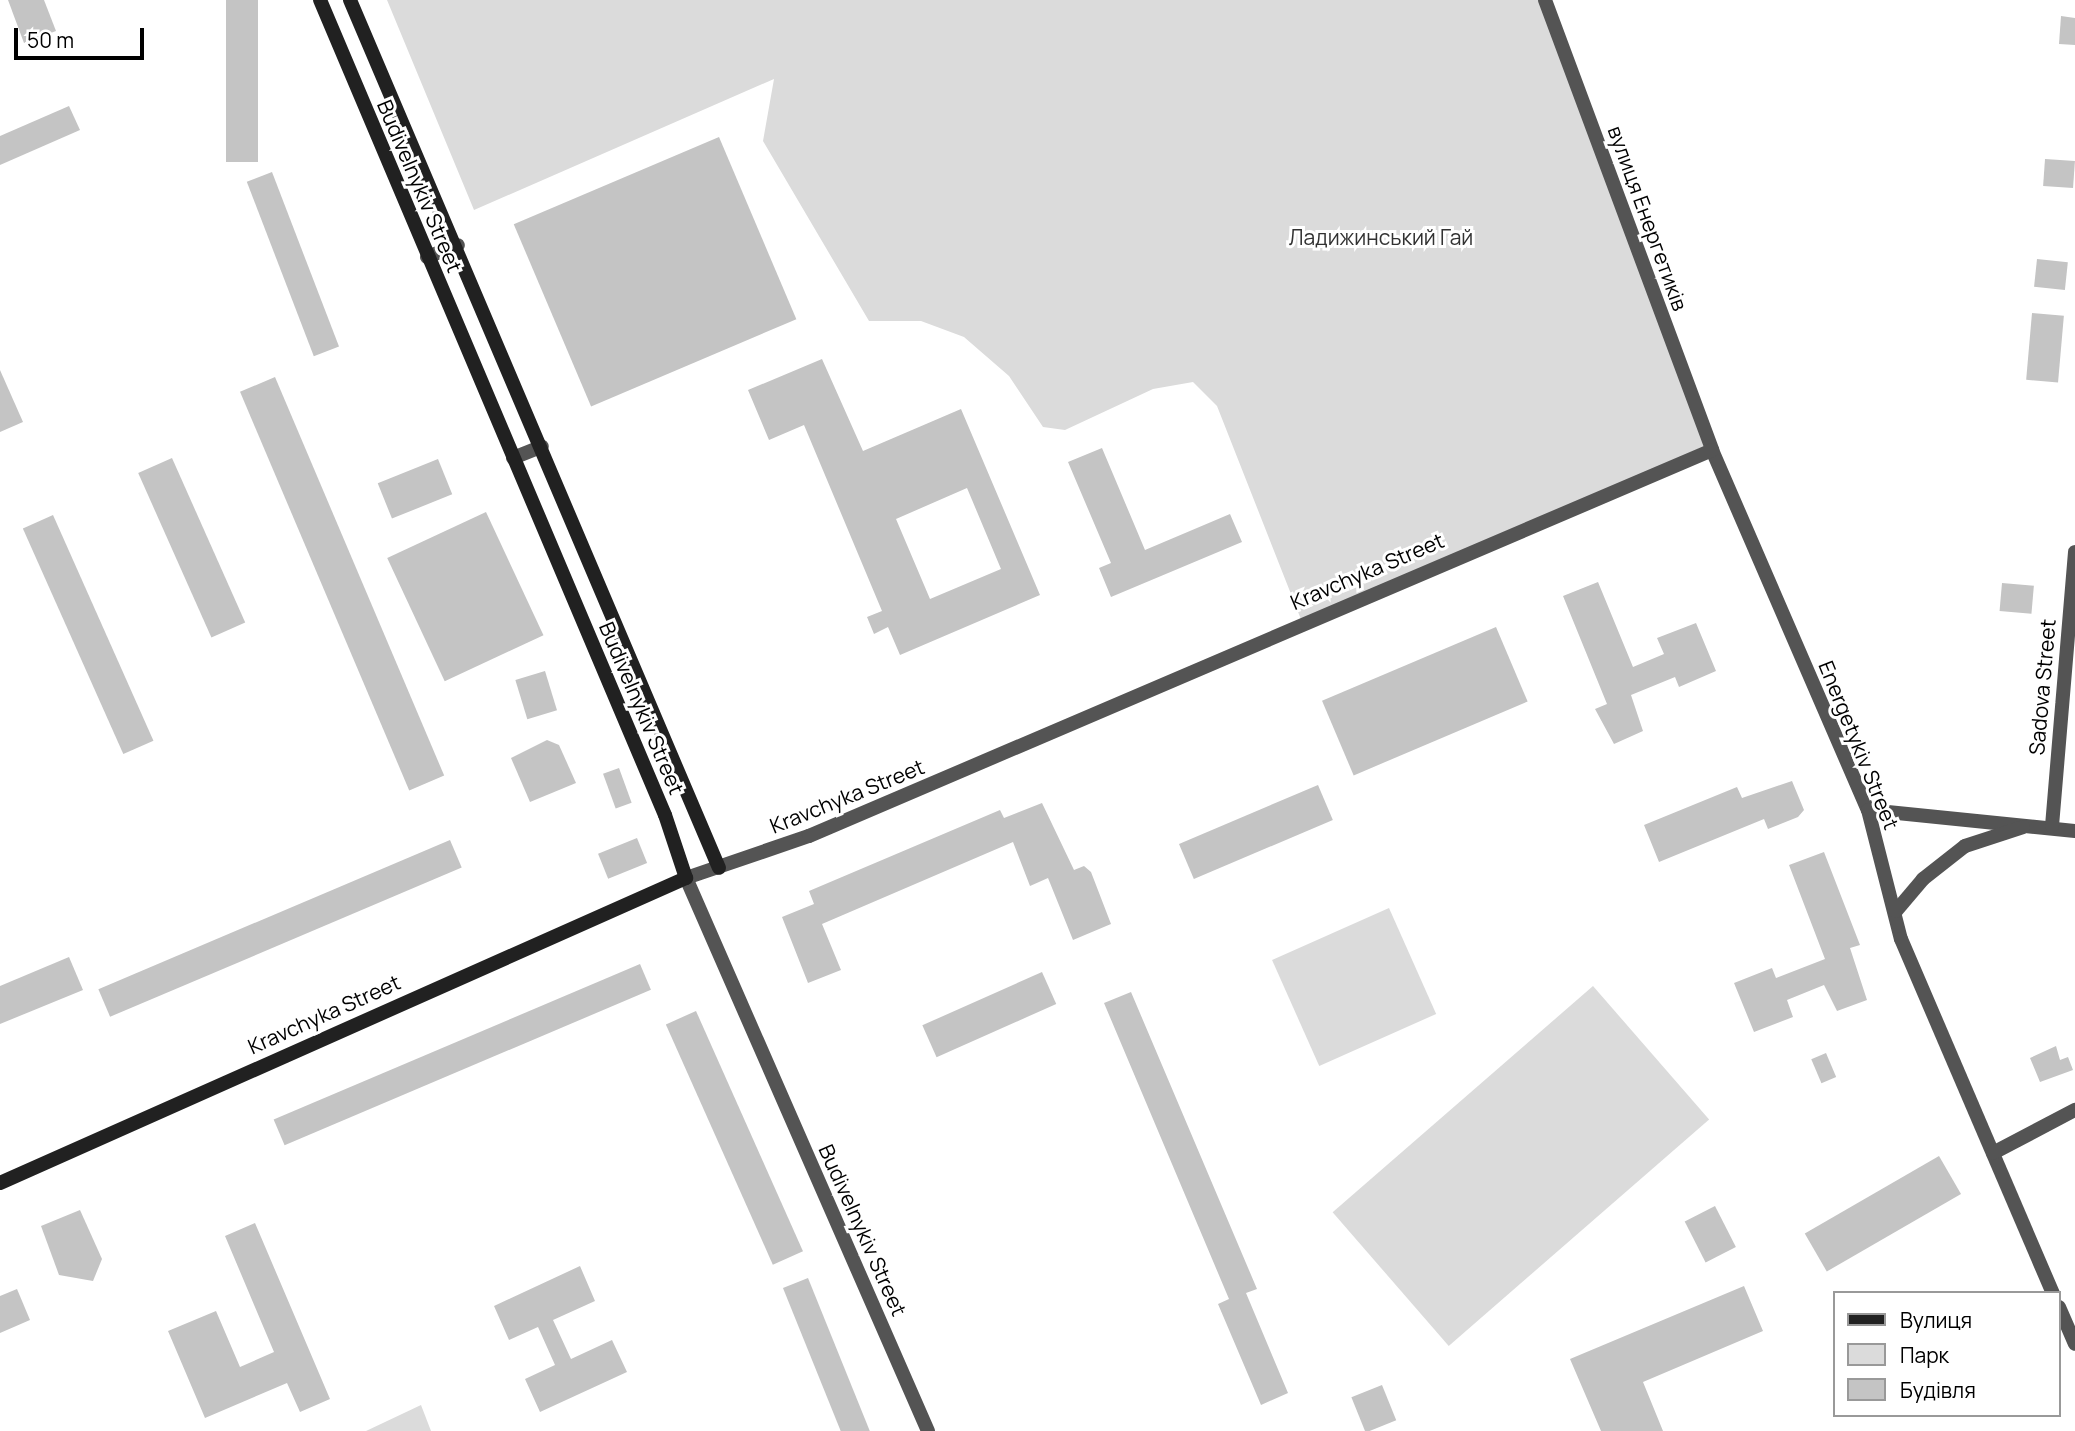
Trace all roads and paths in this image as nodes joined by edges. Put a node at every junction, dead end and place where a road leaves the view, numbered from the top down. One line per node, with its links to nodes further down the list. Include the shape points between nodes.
1 (320, 0): 5 (street, Budivelnykiv Street)
2 (350, 0): 4 (street)
3 (1545, 0): 7 (street, вулиця Енергетиків)
4 (458, 245): 5 (street); 6 (street)
5 (427, 257): 8 (street, Budivelnykiv Street)
6 (542, 446): 8 (street); 14 (street)
7 (1712, 450): 10 (street, Energetykiv Street); 14 (street, Kravchyka Street, via 1328,610 1013,751)
8 (513, 458): 15 (street, Budivelnykiv Street, via 665,815)
9 (2075, 552): 12 (street, Sadova Street)
10 (1868, 810): 11 (street); 16 (street, Energetykiv Street)
11 (2031, 824): 12 (street); 16 (street, via 1965,846 1923,879)
12 (2052, 826): 13 (street)
13 (2075, 831)
14 (719, 868): 15 (street, Kravchyka Street)
15 (686, 878): 19 (street, Kravchyka Street); 23 (street, Budivelnykiv Street)
16 (1896, 911): 18 (street, Energetykiv Street, via 1901,939)
17 (2075, 1110): 18 (street)
18 (1993, 1153): 20 (street, Energetykiv Street)
19 (0, 1183)
20 (2052, 1291)
21 (2061, 1312): 22 (street)
22 (2075, 1344)
23 (928, 1431)

